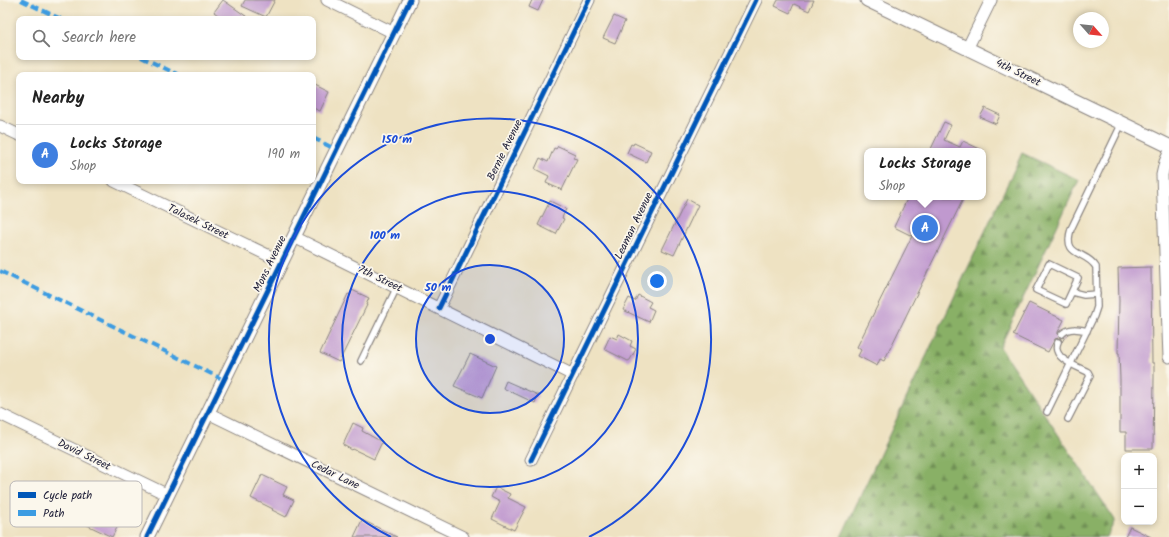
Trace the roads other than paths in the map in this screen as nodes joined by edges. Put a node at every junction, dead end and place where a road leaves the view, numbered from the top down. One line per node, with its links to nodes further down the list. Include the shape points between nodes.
1 (327, 0): 7 (street)
2 (410, 0): 7 (street, Mons Avenue)
3 (589, 0): 20 (street, Bernie Avenue)
4 (756, 0): 27 (street, Leaman Avenue)
5 (866, 0): 8 (street, 4th Street)
6 (990, 0): 8 (street)
7 (394, 33): 15 (street, Mons Avenue)
8 (967, 48): 9 (street, 4th Street)
9 (1122, 123): 12 (street, 4th Street); 19 (lane, via 1069,236 1073,251 1093,262 1096,267)
10 (0, 126): 11 (street)
11 (16, 134)
12 (1169, 146)
13 (1169, 153): 24 (street, via 1162,176)
14 (120, 184): 16 (street, Talasek Street)
15 (294, 237): 16 (street, Mons Avenue); 17 (street, 7th Street)
16 (282, 262): 29 (street, Mons Avenue)
17 (396, 287): 20 (street, 7th Street); 25 (lane)
18 (1072, 292): 18 (lane, via 1078,278 1049,264 1036,290 1066,304); 19 (lane, via 1084,295)
19 (1097, 294): 21 (lane, via 1097,307)
20 (439, 308): 27 (street, 7th Street)
21 (1087, 330): 22 (lane, via 1074,328); 26 (lane)
22 (1062, 334)
23 (1058, 342): 26 (lane, via 1056,345 1060,357)
24 (1169, 357)
25 (361, 362)
26 (1070, 364): 28 (lane); 31 (lane, via 1088,372 1090,376)
27 (573, 374): 32 (street, Leaman Avenue)
28 (1046, 412)
29 (208, 413): 35 (street, Mons Avenue); 37 (street, Cedar Lane)
30 (0, 414): 33 (street, David Street)
31 (1068, 419)
32 (531, 460)
33 (139, 481)
34 (142, 482): 35 (street, David Street)
35 (168, 495): 36 (street, Mons Avenue)
36 (147, 537)
37 (462, 537)

